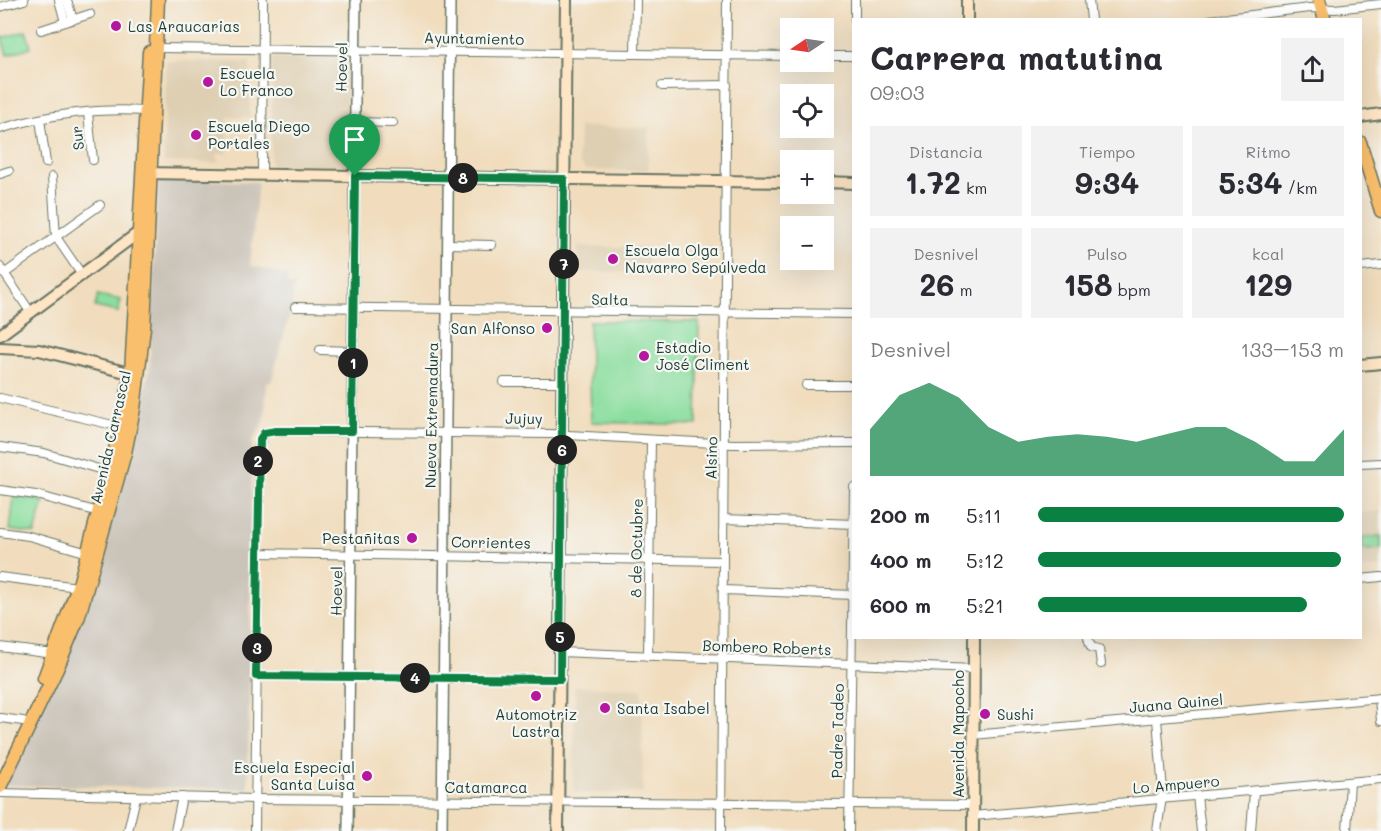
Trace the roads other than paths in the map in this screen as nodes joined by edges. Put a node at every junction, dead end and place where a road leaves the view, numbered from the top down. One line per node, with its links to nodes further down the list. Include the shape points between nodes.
1 (24, 0): 16 (street)
2 (59, 0): 23 (street)
3 (67, 0): 23 (street)
4 (150, 0): 37 (main road, Avenida Carrascal)
5 (158, 0): 25 (main road, Avenida Carrascal)
6 (263, 0): 26 (street)
7 (356, 0): 27 (street, Hoevel)
8 (450, 0): 28 (street, Nueva Extremadura)
9 (566, 0): 29 (main road)
10 (636, 0): 30 (street)
11 (727, 0): 31 (street, Alsino)
12 (855, 0): 19 (street)
13 (967, 0): 20 (main road)
14 (1089, 0): 21 (street)
15 (1381, 4): 17 (street)
16 (0, 7)
17 (1322, 9): 22 (street)
18 (90, 14): 23 (street)
19 (855, 18)
20 (967, 18)
21 (1091, 18)
22 (1222, 18)
23 (69, 21): 24 (street)
24 (41, 30)
25 (157, 48): 26 (street, Ayuntamiento); 49 (main road, Avenida Carrascal)
26 (263, 49): 27 (street, Ayuntamiento); 51 (street)
27 (356, 50): 28 (street, Ayuntamiento); 42 (street, Hoevel)
28 (450, 51): 29 (street, Ayuntamiento); 54 (street, Nueva Extremadura)
29 (566, 53): 30 (street, Ayuntamiento); 55 (main road)
30 (635, 54): 31 (street, Ayuntamiento)
31 (727, 55): 32 (street, Ayuntamiento); 35 (street, Alsino)
32 (780, 56)
33 (834, 56): 34 (street)
34 (852, 56)
35 (727, 85): 36 (street); 56 (street, Alsino)
36 (662, 86)
37 (144, 111): 38 (street); 49 (main road, Avenida Carrascal)
38 (88, 113): 41 (street); 46 (street, Sur)
39 (1381, 114): 40 (main road)
40 (1362, 117)
41 (40, 119): 44 (street); 47 (street)
42 (355, 122): 43 (street); 52 (street, Hoevel)
43 (393, 123)
44 (0, 129)
45 (1362, 149): 61 (main road)
46 (93, 160)
47 (46, 163)
48 (9, 171): 50 (street)
49 (145, 173): 51 (main road); 62 (main road, Avenida Carrascal); 83 (main road, Avenida Carrascal)
50 (0, 174)
51 (262, 175): 52 (main road)
52 (355, 176): 54 (main road); 71 (street, Hoevel)
53 (51, 177): 63 (street)
54 (448, 177): 55 (main road); 64 (street, Nueva Extremadura)
55 (564, 179): 56 (main road); 73 (main road)
56 (726, 181): 57 (main road); 75 (street, Alsino)
57 (780, 182)
58 (834, 182): 59 (main road)
59 (852, 183)
60 (100, 205): 63 (street)
61 (1381, 211)
62 (138, 234): 69 (main road); 83 (main road, Avenida Carrascal)
63 (56, 237): 68 (street); 69 (street)
64 (448, 244): 65 (street); 72 (street, Nueva Extremadura)
65 (492, 245)
66 (1381, 265): 67 (street)
67 (1362, 267)
68 (2, 270): 74 (street)
69 (82, 275): 74 (main road)
70 (295, 307): 71 (street, Salta)
71 (354, 308): 72 (street, Salta); 80 (street, Hoevel)
72 (447, 309): 73 (street, Salta); 91 (street, Nueva Extremadura)
73 (563, 311): 75 (street, Salta); 85 (main road)
74 (30, 313): 77 (main road)
75 (726, 314): 76 (street, Salta); 94 (street, Alsino)
76 (852, 314)
77 (0, 335)
78 (0, 348): 83 (main road, via 39,350)
79 (320, 350): 80 (street)
80 (353, 351): 90 (street, Hoevel)
81 (1381, 363): 82 (main road)
82 (1362, 365)
83 (135, 375): 89 (main road, Avenida Carrascal); 142 (main road, Avenida Carrascal, via 125,453 78,616)
84 (504, 382): 85 (street)
85 (562, 382): 92 (main road)
86 (806, 385): 87 (street)
87 (852, 385)
88 (0, 398): 89 (street)
89 (121, 427): 99 (main road, Avenida Carrascal)
90 (352, 431): 91 (street, Jujuy); 106 (street, Jujuy, via 261,435); 107 (street, Hoevel)
91 (446, 432): 92 (street, Jujuy); 108 (street, Nueva Extremadura)
92 (562, 435): 93 (street, Jujuy); 109 (main road)
93 (651, 441): 94 (street, Jujuy); 110 (street, 8 de Octubre)
94 (725, 443): 95 (street, Jujuy); 102 (street, Alsino)
95 (852, 443)
96 (0, 447): 99 (street, via 44,453)
97 (1381, 463): 98 (street)
98 (1362, 464)
99 (110, 472): 101 (main road, Avenida Carrascal)
100 (0, 490): 101 (street)
101 (99, 512): 105 (main road, Avenida Carrascal)
102 (724, 519): 103 (street); 111 (street, Alsino)
103 (852, 524)
104 (0, 532): 105 (street)
105 (88, 553): 115 (main road, Avenida Carrascal)
106 (258, 553): 107 (street, Corrientes); 129 (street)
107 (351, 554): 108 (street, Corrientes); 130 (street, Hoevel)
108 (445, 555): 109 (street, Corrientes); 131 (street, Nueva Extremadura)
109 (561, 556): 110 (street, Corrientes); 122 (main road)
110 (649, 559): 111 (street, Corrientes); 124 (street, 8 de Octubre)
111 (723, 561): 116 (street, Alsino)
112 (0, 577): 115 (street)
113 (1381, 577): 114 (street)
114 (1362, 579)
115 (78, 587): 123 (main road, Avenida Carrascal)
116 (723, 590): 117 (street); 125 (street, Alsino)
117 (852, 595)
118 (852, 630): 126 (street, Padre Tadeo)
119 (974, 639): 128 (main road, Avenida Mapocho)
120 (1088, 639): 127 (street, via 1090,647 1099,649)
121 (0, 647): 123 (street)
122 (560, 652): 124 (street, Bombero Roberts); 132 (main road)
123 (54, 654): 136 (main road, Avenida Carrascal)
124 (648, 656): 125 (street, Bombero Roberts)
125 (722, 659): 126 (street, Bombero Roberts); 153 (street, Alsino)
126 (851, 664): 128 (street, Bombero Roberts); 154 (street, Padre Tadeo)
127 (1101, 664)
128 (974, 669): 138 (main road, Avenida Mapocho)
129 (256, 676): 130 (street); 148 (street)
130 (350, 677): 131 (street); 150 (street, Hoevel)
131 (444, 678): 132 (street); 151 (street, Nueva Extremadura)
132 (560, 679): 152 (main road)
133 (1380, 698): 135 (street, Juana Quinel); 137 (street)
134 (0, 718): 136 (street)
135 (1157, 719): 138 (street, Juana Quinel); 149 (street)
136 (23, 721): 139 (main road, Avenida Carrascal)
137 (1381, 721)
138 (973, 735): 155 (main road, Avenida Mapocho)
139 (0, 769)
140 (1381, 779): 141 (street, Lo Ampuero)
141 (1350, 782): 143 (street, Lo Ampuero); 168 (street)
142 (0, 787)
143 (1254, 790): 145 (street, Lo Ampuero); 167 (street)
144 (0, 793): 146 (street, Catamarca)
145 (1197, 796): 149 (street, Lo Ampuero); 166 (street)
146 (136, 797): 147 (street, Catamarca); 156 (street)
147 (182, 797): 148 (street, Catamarca); 157 (street)
148 (255, 799): 150 (street, Catamarca); 158 (street)
149 (1161, 799): 155 (street, Lo Ampuero); 165 (street)
150 (348, 800): 151 (street, Catamarca); 159 (street, Hoevel)
151 (442, 800): 152 (street, Catamarca); 160 (street, Nueva Extremadura)
152 (558, 801): 153 (street, Catamarca); 161 (main road)
153 (721, 803): 154 (street, Catamarca); 162 (street, Alsino)
154 (850, 804): 155 (street, Catamarca); 163 (street, Padre Tadeo)
155 (973, 810): 164 (main road, Avenida Mapocho)
156 (128, 831)
157 (175, 831)
158 (255, 831)
159 (348, 831)
160 (442, 831)
161 (558, 831)
162 (721, 831)
163 (849, 831)
164 (973, 831)
165 (1157, 831)
166 (1201, 831)
167 (1251, 831)
168 (1347, 831)

